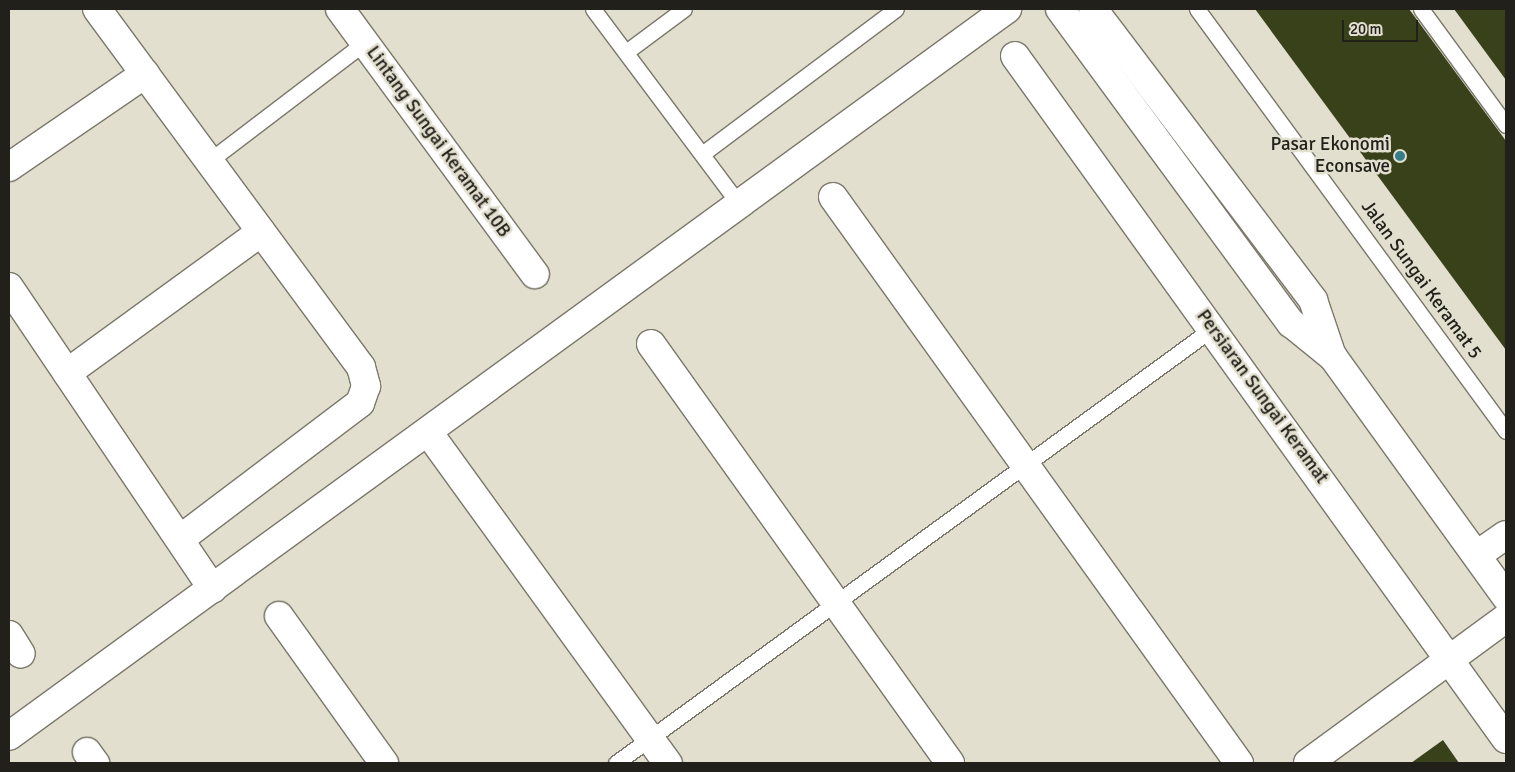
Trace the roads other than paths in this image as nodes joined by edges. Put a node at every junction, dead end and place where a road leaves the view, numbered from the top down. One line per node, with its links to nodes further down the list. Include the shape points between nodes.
1 (97, 9): 14 (street)
2 (340, 9): 11 (street, Lintang Sungai Keramat 10B)
3 (593, 9): 12 (lane)
4 (684, 9): 12 (lane)
5 (896, 9): 16 (lane)
6 (1007, 9): 20 (street)
7 (1060, 9): 26 (street, via 1291,323)
8 (1093, 9): 26 (street, via 1313,300)
9 (1421, 9): 15 (lane)
10 (1204, 11): 28 (lane, Jalan Sungai Keramat 5)
11 (365, 42): 17 (lane); 22 (street, Lintang Sungai Keramat 10B)
12 (626, 52): 16 (lane)
13 (1014, 56): 24 (street, Persiaran Sungai Keramat)
14 (145, 74): 17 (street); 18 (street)
15 (1506, 124)
16 (702, 154): 20 (lane)
17 (209, 161): 21 (street)
18 (9, 167)
19 (833, 197): 30 (street)
20 (739, 204): 29 (street)
21 (261, 232): 27 (street); 32 (street, via 361,367 366,386 360,403)
22 (535, 274)
23 (9, 287): 27 (street)
24 (1213, 328): 30 (lane); 39 (street, Persiaran Sungai Keramat)
25 (651, 344): 36 (street)
26 (1333, 357): 33 (street)
27 (67, 373): 32 (street)
28 (1506, 431)
29 (428, 432): 34 (street); 42 (street)
30 (1025, 465): 36 (lane); 47 (street)
31 (1506, 535): 33 (street)
32 (180, 539): 34 (street)
33 (1476, 555): 35 (street)
34 (213, 589): 40 (street)
35 (1506, 597)
36 (836, 603): 42 (lane); 46 (street)
37 (279, 616): 43 (street)
38 (1506, 618): 39 (street)
39 (1449, 660): 41 (street, Persiaran Sungai Keramat); 48 (street)
40 (9, 736)
41 (1506, 738)
42 (650, 739): 44 (lane); 45 (street)
43 (384, 763)
44 (616, 763)
45 (668, 763)
46 (950, 763)
47 (1239, 763)
48 (1308, 763)

